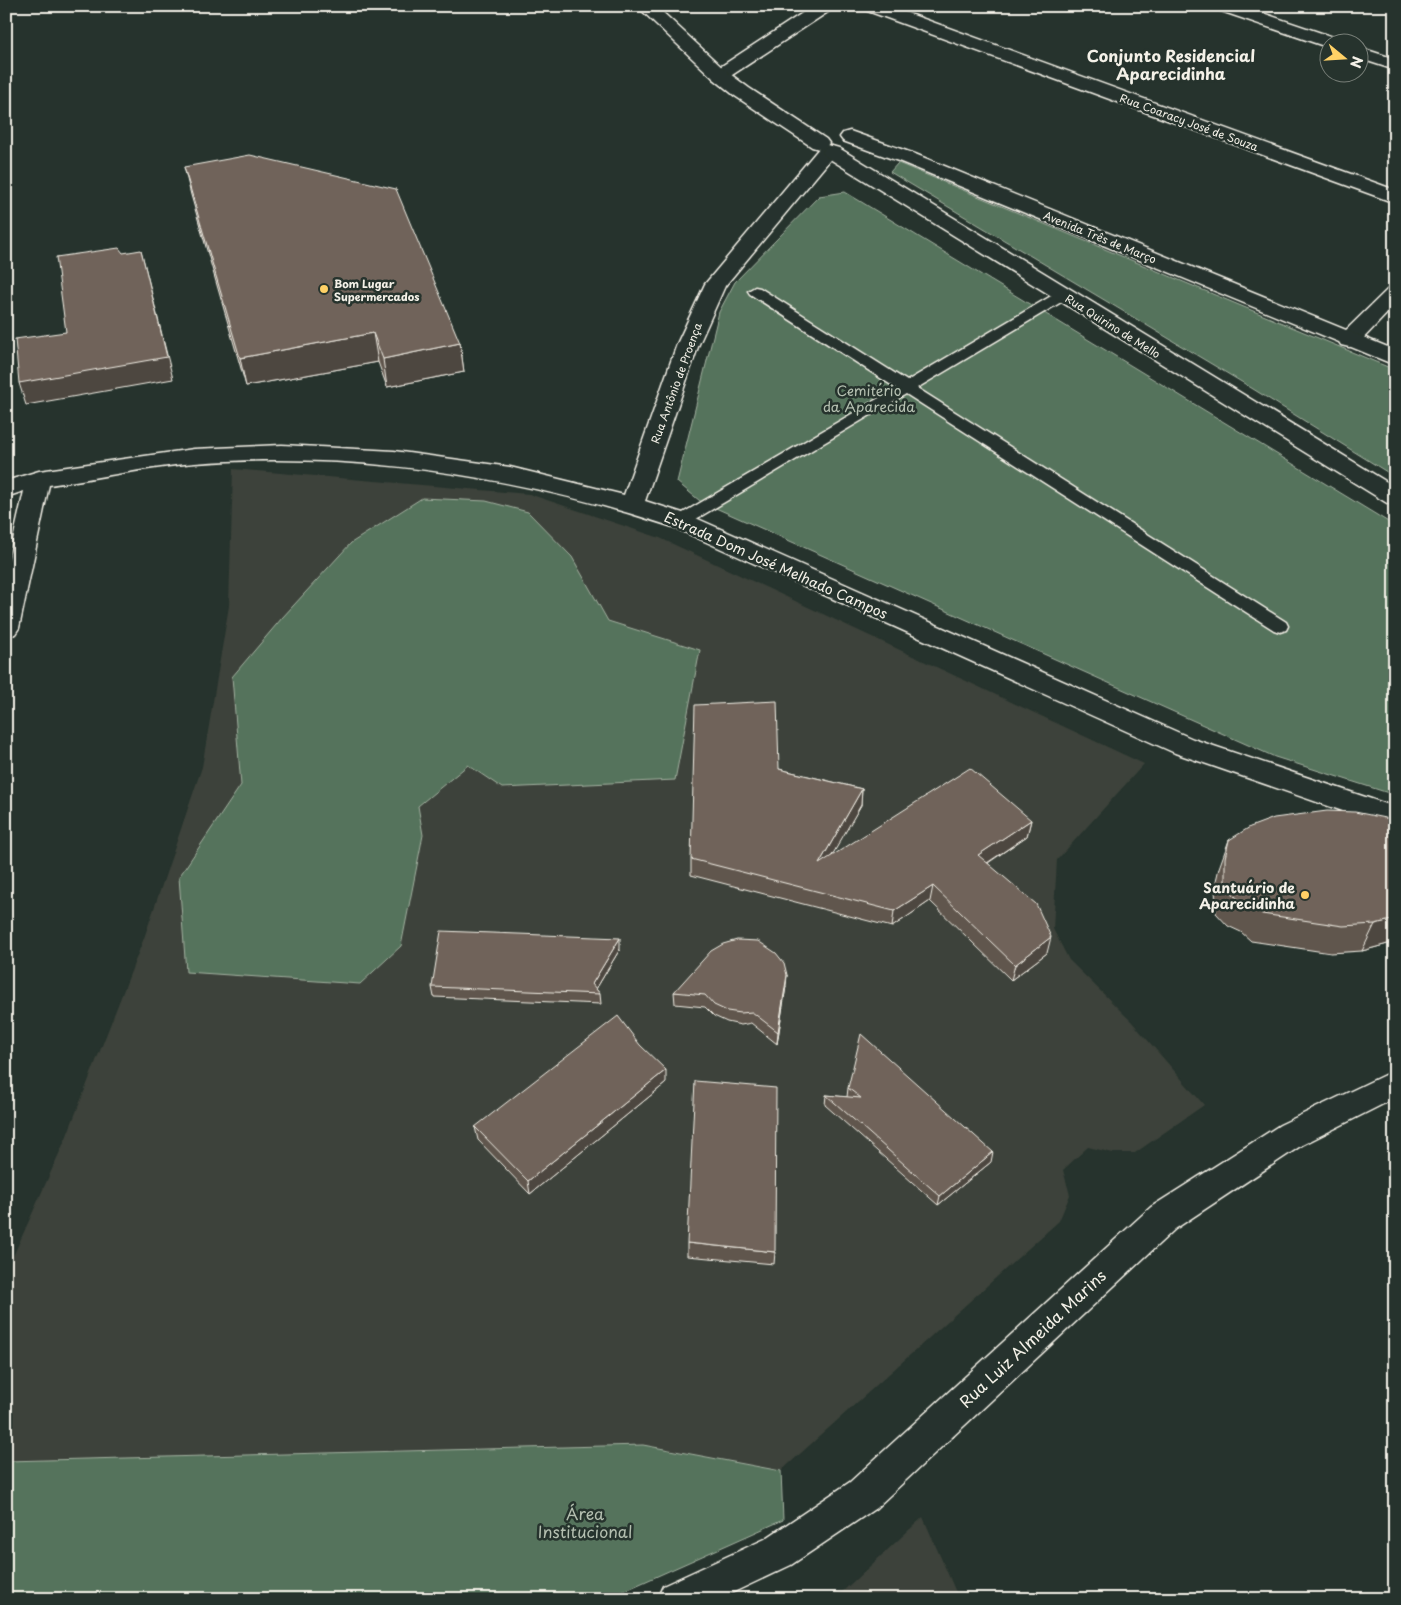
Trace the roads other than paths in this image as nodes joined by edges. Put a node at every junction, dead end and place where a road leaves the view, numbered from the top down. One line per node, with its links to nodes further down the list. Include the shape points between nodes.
1 (646, 6): 8 (street, Rua Quirino de Mello)
2 (825, 6): 8 (street)
3 (871, 6): 10 (street, Rua Coaracy José de Souza)
4 (1224, 6): 5 (street)
5 (1318, 38)
6 (1368, 56): 7 (street)
7 (1395, 65)
8 (720, 74): 9 (street, Rua Quirino de Mello, via 742,92)
9 (833, 139): 13 (street, Rua Quirino de Mello); 14 (street, Avenida Três de Março, via 908,158); 20 (street, Rua Antônio de Proença, via 715,284 688,344)
10 (1395, 197)
11 (756, 291): 16 (lane)
12 (1395, 293): 14 (street)
13 (1064, 295): 16 (lane); 19 (street, Rua Quirino de Mello)
14 (1349, 340): 15 (street, Avenida Três de Março)
15 (1395, 358)
16 (907, 387): 21 (lane); 22 (lane)
17 (40, 479): 18 (street, Estrada Dom José Melhado Campos); 20 (street, Estrada Dom José Melhado Campos, via 194,456 291,453 394,458 491,472); 23 (street)
18 (6, 489)
19 (1395, 498)
20 (632, 505): 21 (street, Estrada Dom José Melhado Campos)
21 (681, 522): 24 (street, Estrada Dom José Melhado Campos, via 1184,746)
22 (1280, 626)
23 (6, 628)
24 (1395, 818)
25 (1395, 1083): 26 (street, Rua Luiz Almeida Marins, via 1291,1135 1162,1218 862,1494 778,1552)
26 (676, 1599)

